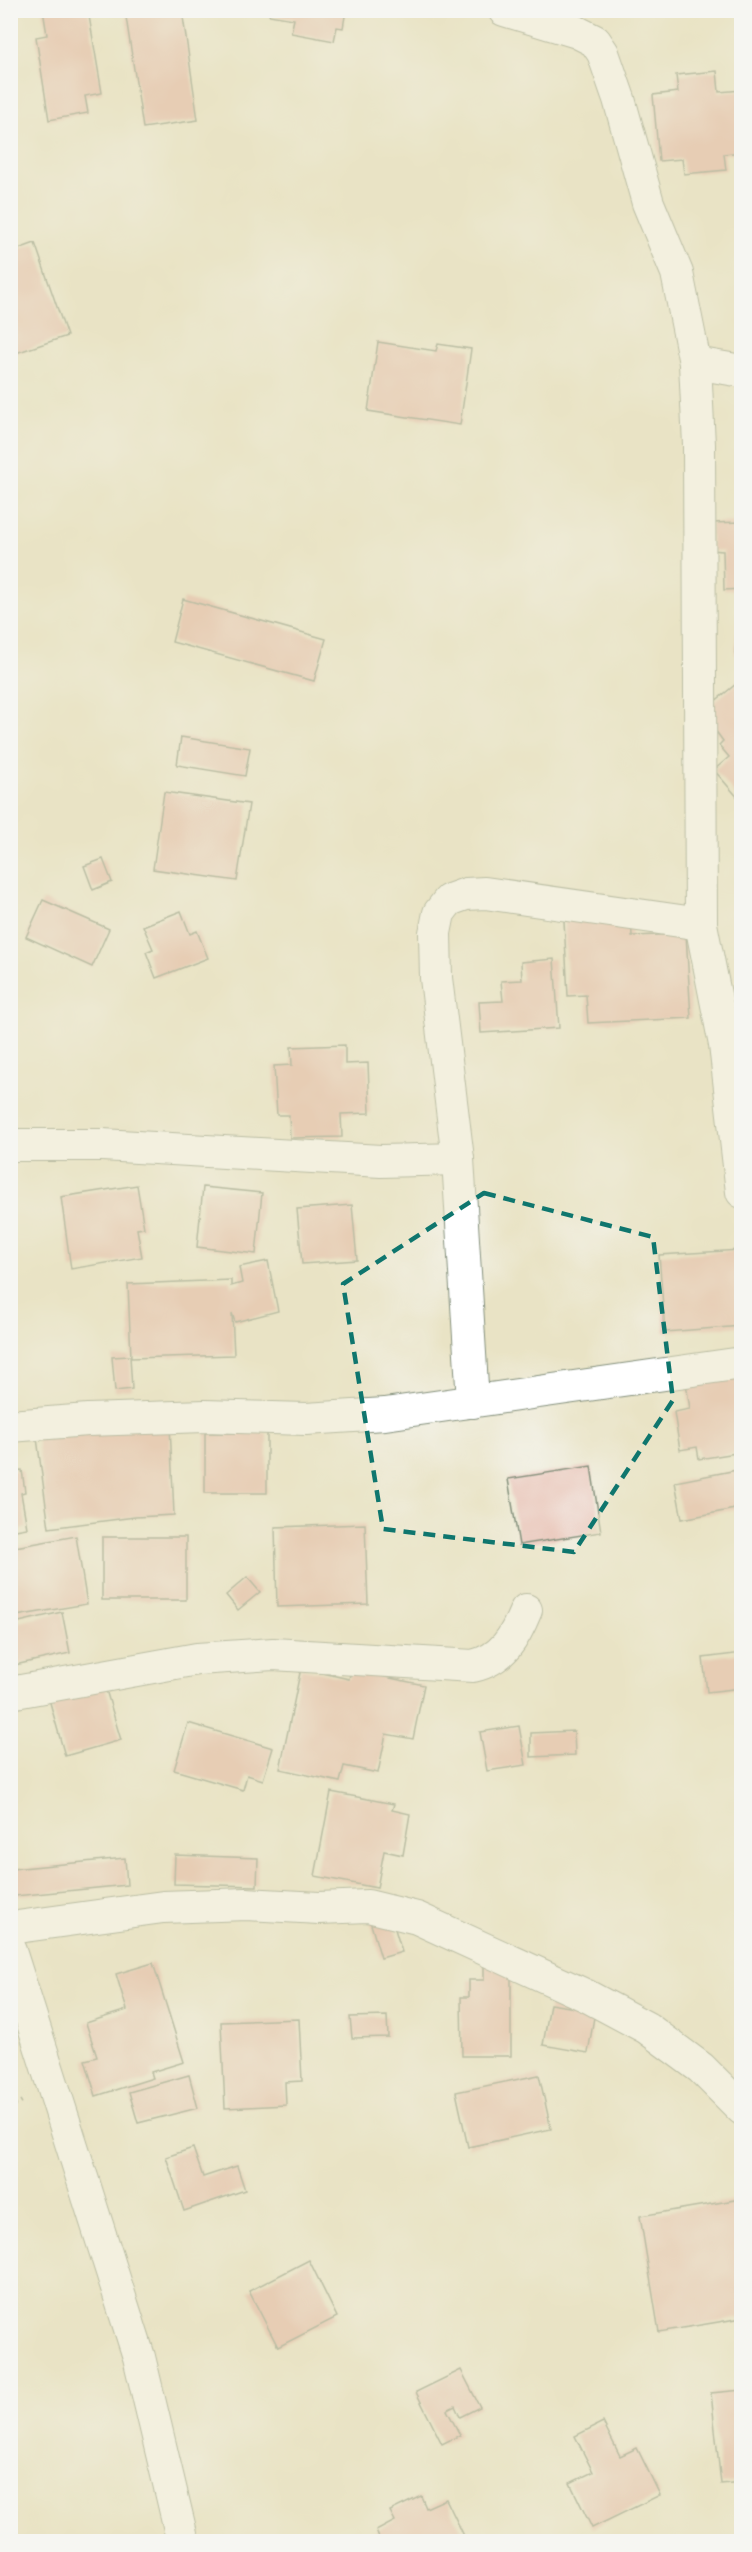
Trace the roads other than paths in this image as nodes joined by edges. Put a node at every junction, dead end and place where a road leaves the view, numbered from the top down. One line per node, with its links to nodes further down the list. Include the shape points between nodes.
1 (504, 10): 2 (street, via 577,32 594,41 603,53 620,99 648,203 677,273)
2 (695, 363): 3 (street); 4 (street, via 699,445)
3 (741, 371)
4 (701, 924): 5 (street); 7 (street, via 484,893 448,900 439,912 435,933 436,978)
5 (733, 1046): 8 (street)
6 (10, 1145): 7 (street, via 102,1145 381,1161)
7 (458, 1159): 10 (street)
8 (741, 1192)
9 (741, 1363): 10 (street)
10 (473, 1402): 11 (street, via 385,1414 306,1419 206,1416)
11 (10, 1426)
12 (526, 1610): 13 (street, via 508,1645 497,1656 473,1666 273,1654 197,1659)
13 (10, 1693)
14 (10, 1928): 16 (street, via 163,1906 368,1905 417,1918 647,2028 700,2068)
15 (10, 1951): 17 (street, via 139,2357)
16 (741, 2109)
17 (183, 2541)

